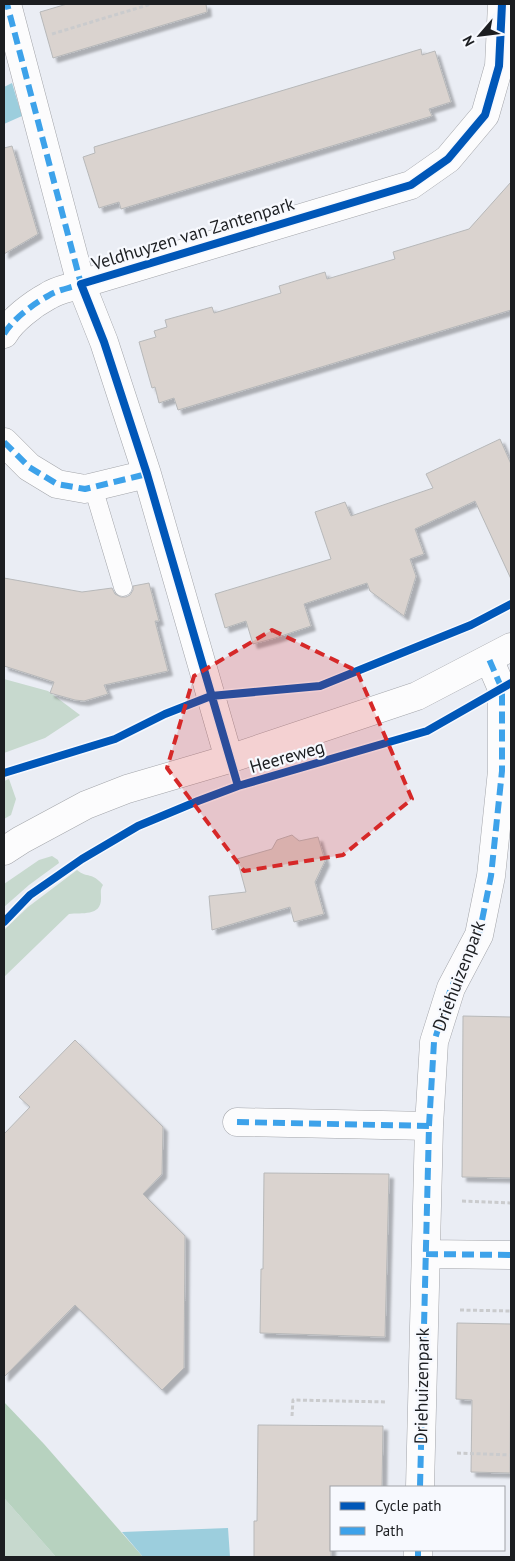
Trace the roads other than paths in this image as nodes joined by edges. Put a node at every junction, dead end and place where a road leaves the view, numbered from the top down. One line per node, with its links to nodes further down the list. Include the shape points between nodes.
1 (7, 4): 3 (street, Veldhuyzen van Zantenpark)
2 (502, 4): 3 (street, Veldhuyzen van Zantenpark, via 499,66 485,115 448,158 412,185)
3 (81, 284): 4 (street, Veldhuyzen van Zantenpark, via 48,295 22,314); 6 (street, Veldhuyzen van Zantenpark, via 104,342)
4 (4, 334)
5 (4, 442): 7 (street, via 29,468 57,484 85,489)
6 (146, 474): 7 (street); 10 (street, Veldhuyzen van Zantenpark)
7 (93, 487): 8 (lane)
8 (124, 587)
9 (500, 653): 10 (street, Heereweg, via 417,696); 13 (street, Driehuizenpark, via 502,771 491,876 479,935 451,988 434,1042)
10 (230, 759): 11 (street, Heereweg, via 127,789 86,805)
11 (4, 851)
12 (237, 1122): 13 (street)
13 (429, 1126): 14 (street, Driehuizenpark)
14 (426, 1254): 15 (street); 16 (street, Driehuizenpark)
15 (511, 1256)
16 (420, 1486)

